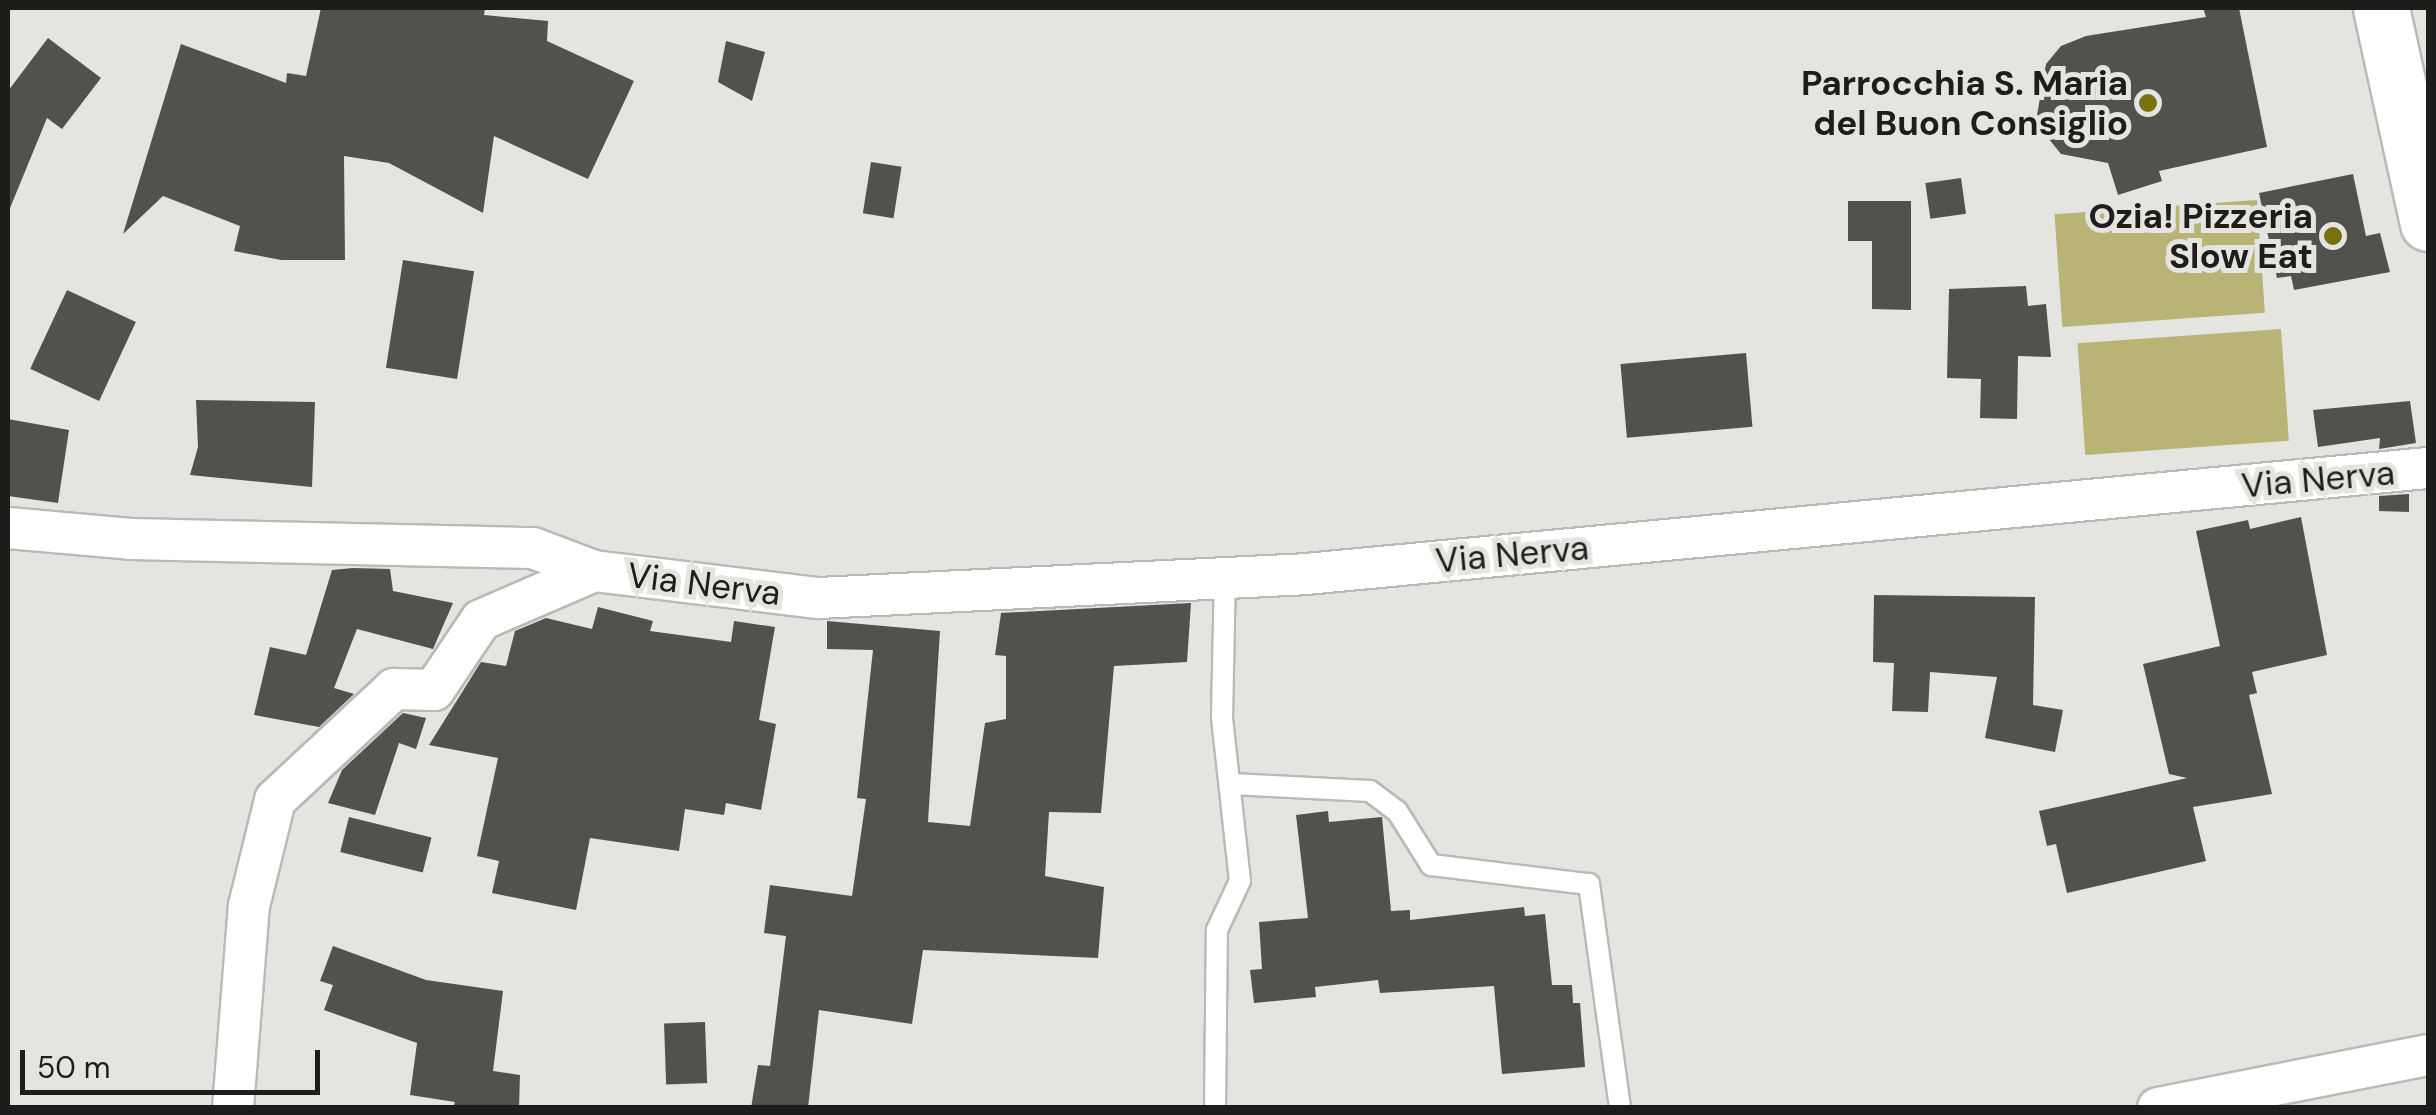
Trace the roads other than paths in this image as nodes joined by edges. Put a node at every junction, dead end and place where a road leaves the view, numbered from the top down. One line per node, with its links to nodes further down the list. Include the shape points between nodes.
1 (2381, 8): 2 (street)
2 (2427, 209)
3 (2428, 468): 6 (street, Via Nerva, via 1306,574)
4 (8, 528): 5 (street, Via Nerva, via 131,539 533,548)
5 (594, 570): 6 (street, Via Nerva, via 818,598); 9 (street, via 481,620 434,690 394,688 276,800 249,906)
6 (1225, 573): 7 (lane, via 1222,716)
7 (1232, 784): 10 (lane, via 1240,882 1217,930); 11 (lane, via 1370,792 1398,810 1430,865 1589,884)
8 (2428, 1054): 12 (street)
9 (233, 1108)
10 (1215, 1108)
11 (1620, 1108)
12 (2158, 1108)

